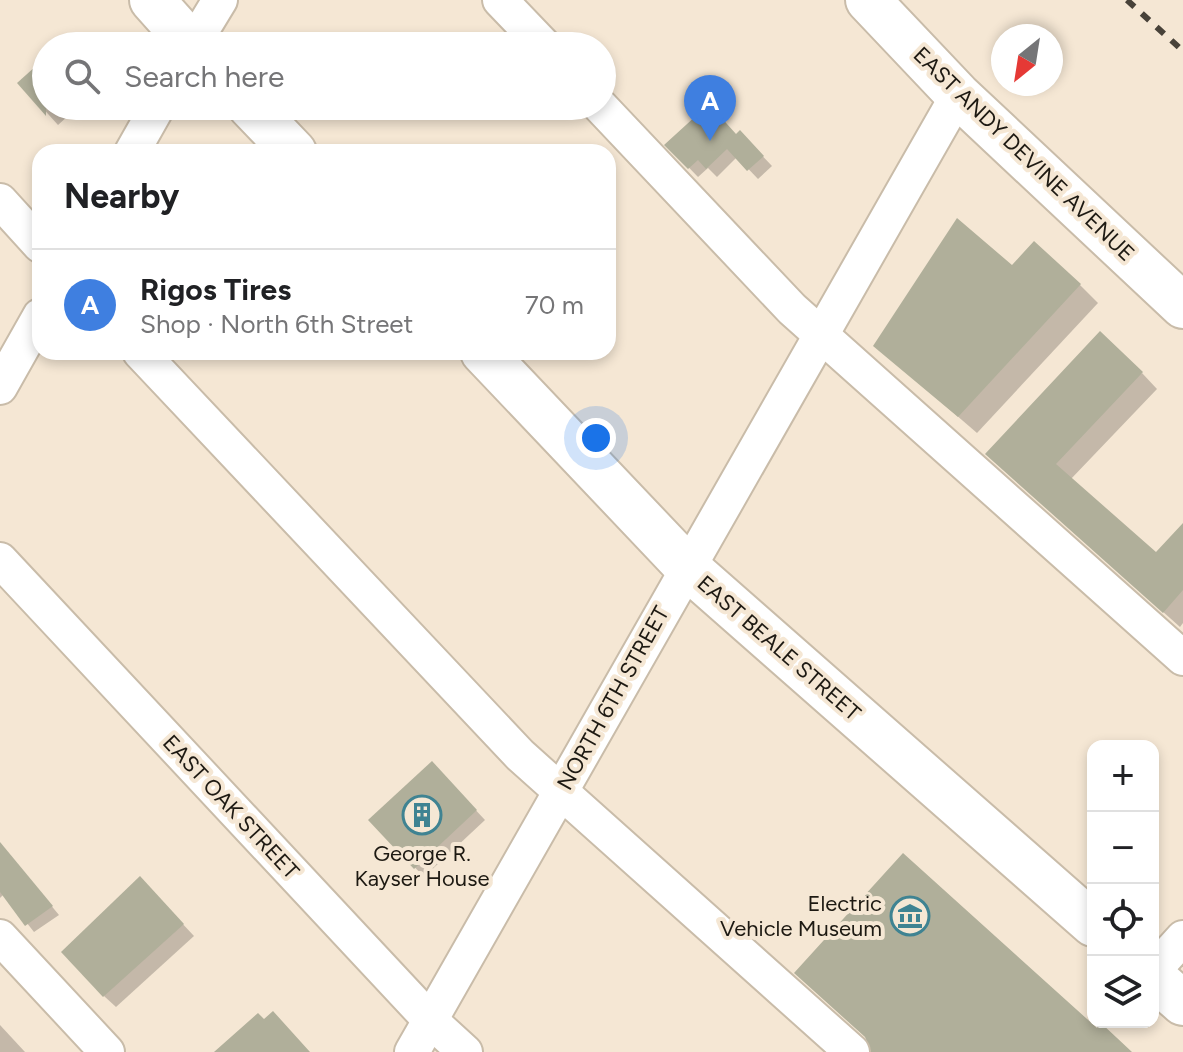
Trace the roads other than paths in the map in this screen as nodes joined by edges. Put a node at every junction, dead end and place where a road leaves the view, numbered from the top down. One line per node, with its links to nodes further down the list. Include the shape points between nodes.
1 (152, 0): 5 (main road)
2 (220, 0): 6 (street)
3 (500, 0): 7 (street)
4 (868, 0): 8 (main road, EAST ANDY DEVINE AVENUE)
5 (181, 32)
6 (201, 32)
7 (531, 32)
8 (958, 95): 16 (main road, EAST ANDY DEVINE AVENUE); 18 (street, NORTH 6TH STREET)
9 (150, 120): 12 (street)
10 (263, 120): 13 (main road)
11 (613, 120): 18 (street, via 792,309)
12 (137, 144)
13 (286, 144)
14 (0, 201): 15 (street)
15 (32, 236)
16 (1183, 306)
17 (32, 330): 21 (street)
18 (822, 334): 23 (street, NORTH 6TH STREET); 24 (street)
19 (148, 360): 25 (street, via 509,744)
20 (491, 360): 23 (main road, EAST BEALE STREET)
21 (0, 387)
22 (0, 560): 32 (street, EAST OAK STREET)
23 (687, 567): 25 (street, NORTH 6TH STREET); 26 (main road, EAST BEALE STREET)
24 (1183, 658)
25 (561, 791): 32 (street, NORTH 6TH STREET); 36 (street)
26 (1087, 919)
27 (0, 937): 33 (street)
28 (1183, 938): 29 (street)
29 (1159, 967)
30 (1159, 980): 31 (main road)
31 (1183, 1003)
32 (431, 1021): 34 (street, NORTH 6TH STREET); 35 (street, EAST OAK STREET)
33 (107, 1052)
34 (412, 1052)
35 (465, 1052)
36 (852, 1052)

